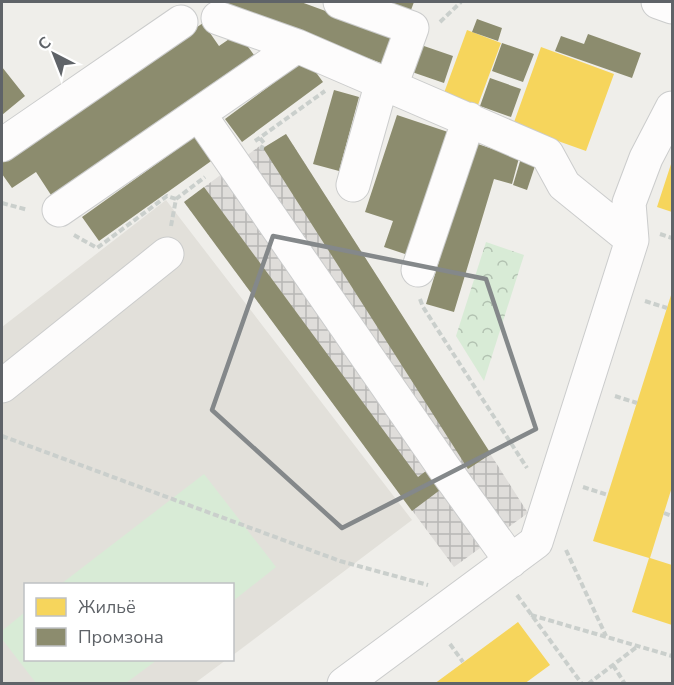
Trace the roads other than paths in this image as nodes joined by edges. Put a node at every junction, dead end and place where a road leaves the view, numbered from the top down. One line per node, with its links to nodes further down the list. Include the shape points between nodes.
1 (340, 2): 7 (street, via 412,28)
2 (658, 2): 3 (street)
3 (672, 7)
4 (218, 18): 6 (street)
5 (181, 22): 11 (street)
6 (297, 46): 7 (street); 9 (street)
7 (379, 81): 10 (street); 12 (street)
8 (672, 108): 14 (street, via 646,158 629,203)
9 (199, 114): 13 (street); 18 (street, via 444,468)
10 (469, 119): 14 (street, via 547,154 564,185); 16 (street)
11 (2, 145)
12 (352, 185)
13 (64, 221)
14 (646, 237): 18 (street, via 537,542)
15 (167, 254): 17 (street)
16 (418, 270)
17 (2, 386)
18 (505, 565): 19 (street)
19 (344, 684)

